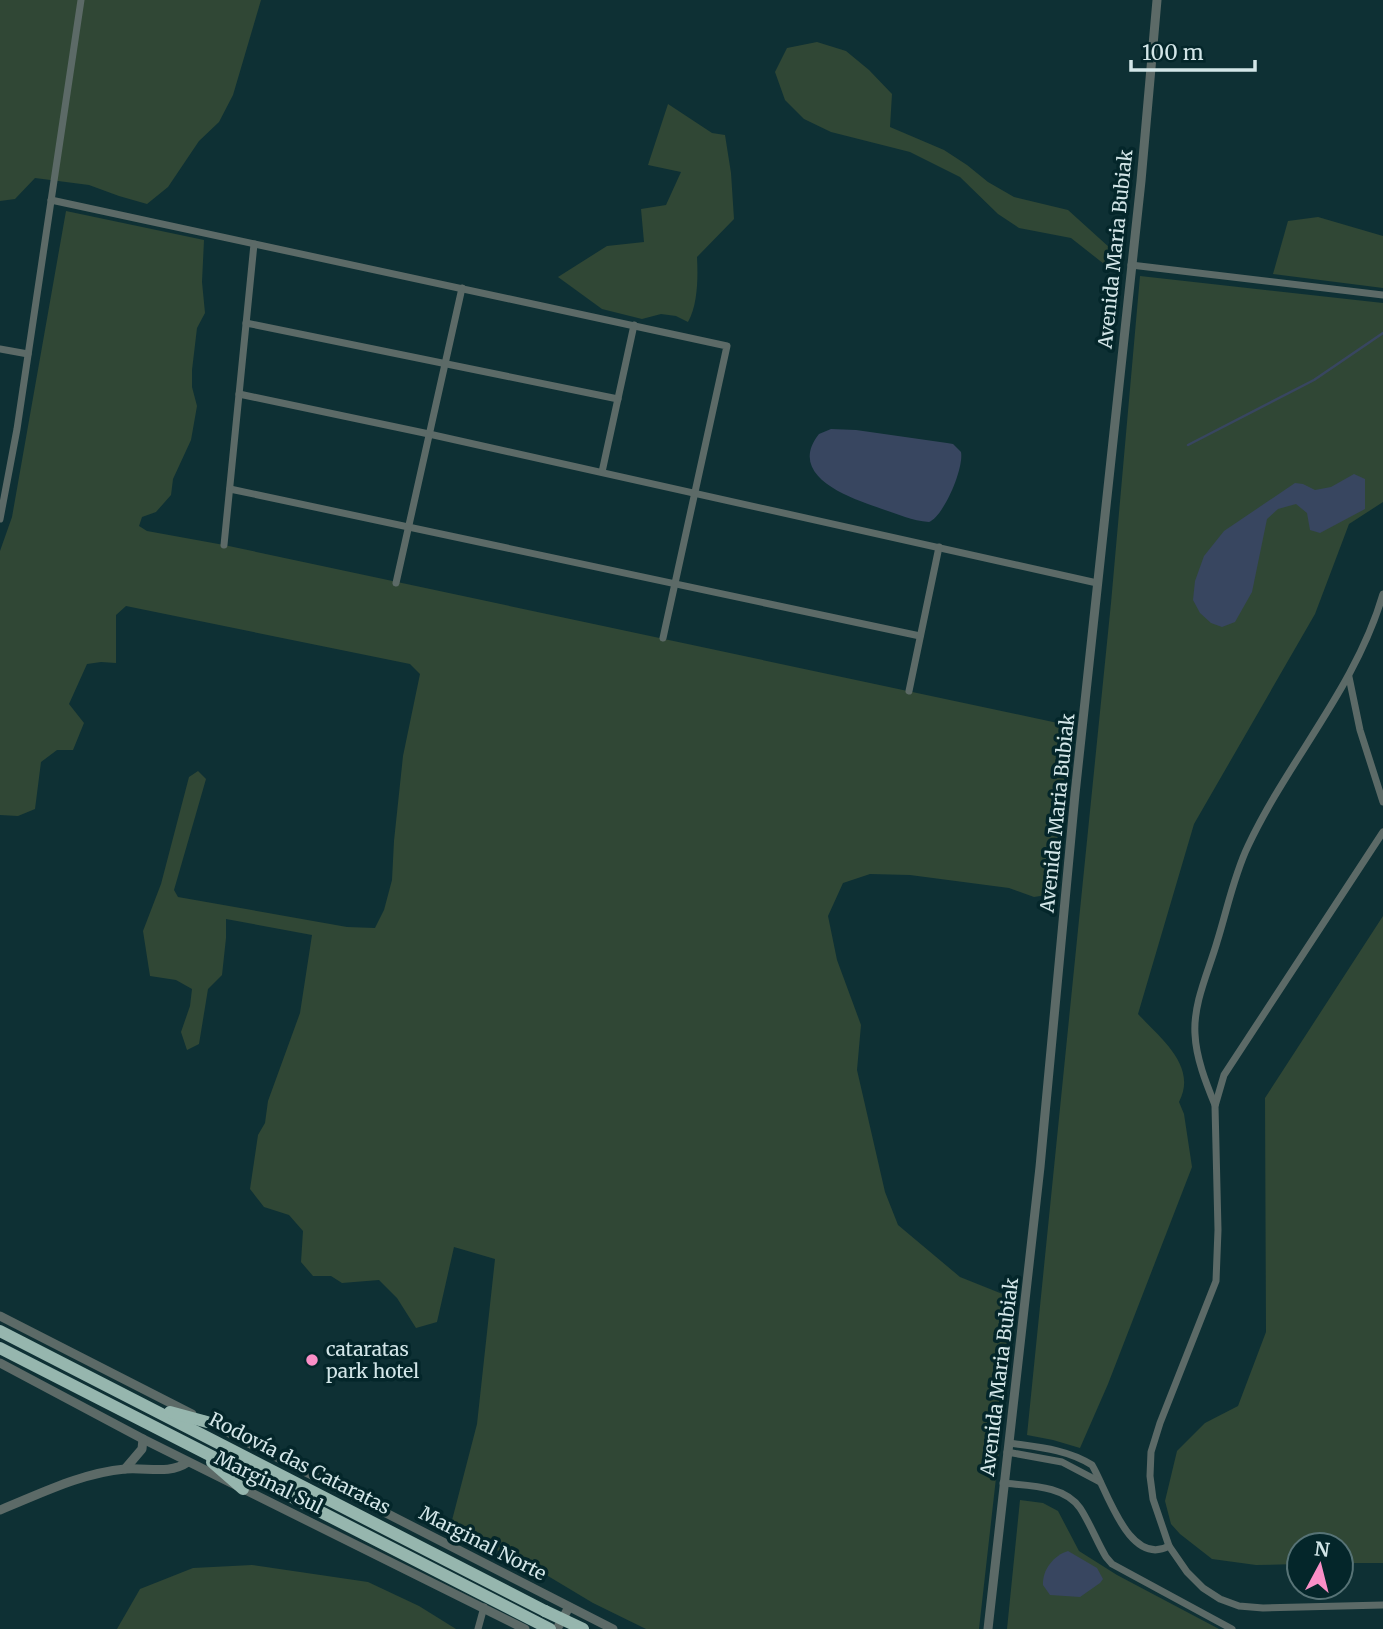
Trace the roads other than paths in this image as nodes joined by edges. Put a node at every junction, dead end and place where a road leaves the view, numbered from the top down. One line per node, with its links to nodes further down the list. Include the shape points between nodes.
1 (81, 0): 3 (street)
2 (1157, 0): 5 (street, Avenida Maria Bubiak)
3 (51, 200): 4 (street); 11 (street)
4 (254, 244): 6 (street); 8 (street)
5 (1131, 265): 7 (street); 24 (street, Avenida Maria Bubiak)
6 (462, 288): 9 (street); 12 (street)
7 (1383, 295)
8 (246, 323): 12 (street); 13 (street)
9 (634, 325): 14 (street); 18 (street, via 727,346)
10 (0, 349): 11 (street)
11 (28, 354): 19 (street)
12 (445, 364): 14 (street); 15 (street)
13 (239, 394): 15 (street); 17 (street)
14 (618, 399): 16 (street)
15 (429, 434): 16 (street); 20 (street)
16 (602, 472): 18 (street)
17 (230, 489): 20 (street); 21 (street)
18 (695, 493): 22 (street); 25 (street)
19 (0, 519)
20 (408, 527): 23 (street); 25 (street)
21 (224, 545)
22 (939, 547): 24 (street); 27 (street)
23 (396, 583)
24 (1097, 583): 41 (street, Avenida Maria Bubiak)
25 (675, 584): 27 (street); 28 (street)
26 (1383, 594): 29 (street)
27 (920, 636): 30 (street)
28 (663, 638)
29 (1349, 677): 31 (street); 33 (street, via 1247,847 1238,873 1195,1018 1198,1055)
30 (909, 691)
31 (1383, 802)
32 (1383, 832): 33 (street, via 1229,1065)
33 (1215, 1106): 48 (street, via 1216,1281 1151,1452 1153,1499)
34 (0, 1316): 39 (street, Marginal Norte)
35 (0, 1331): 38 (highway, Rodovía das Cataratas)
36 (0, 1348): 42 (highway, Rodovía das Cataratas)
37 (0, 1363): 40 (street, Marginal Sul)
38 (147, 1406): 39 (highway); 58 (highway, Rodovía das Cataratas, bridge)
39 (207, 1422): 50 (street, Marginal Norte)
40 (143, 1439): 43 (street, Marginal Sul); 44 (street, via 142,1449)
41 (1008, 1447): 45 (street, Avenida Maria Bubiak); 48 (street, via 1062,1462 1101,1482 1117,1518 1140,1545 1153,1551)
42 (196, 1448): 46 (highway); 53 (highway, Rodovía das Cataratas)
43 (188, 1462): 44 (street, via 178,1469); 46 (street, Marginal Sul)
44 (125, 1469): 47 (street, via 78,1479)
45 (1003, 1483): 60 (street, Avenida Maria Bubiak); 61 (street, via 1048,1489 1070,1498 1112,1564)
46 (243, 1489): 51 (street, Marginal Sul)
47 (0, 1510)
48 (1169, 1546): 49 (street, via 1203,1588 1239,1606)
49 (1383, 1605)
50 (569, 1607): 57 (street); 59 (street, Marginal Norte)
51 (484, 1608): 52 (street, Marginal Sul); 54 (street)
52 (506, 1619): 55 (street); 56 (street, Marginal Sul)
53 (544, 1626)
54 (478, 1629)
55 (500, 1629)
56 (525, 1629)
57 (557, 1629)
58 (583, 1629)
59 (614, 1629)
60 (988, 1629)
61 (1232, 1629)

